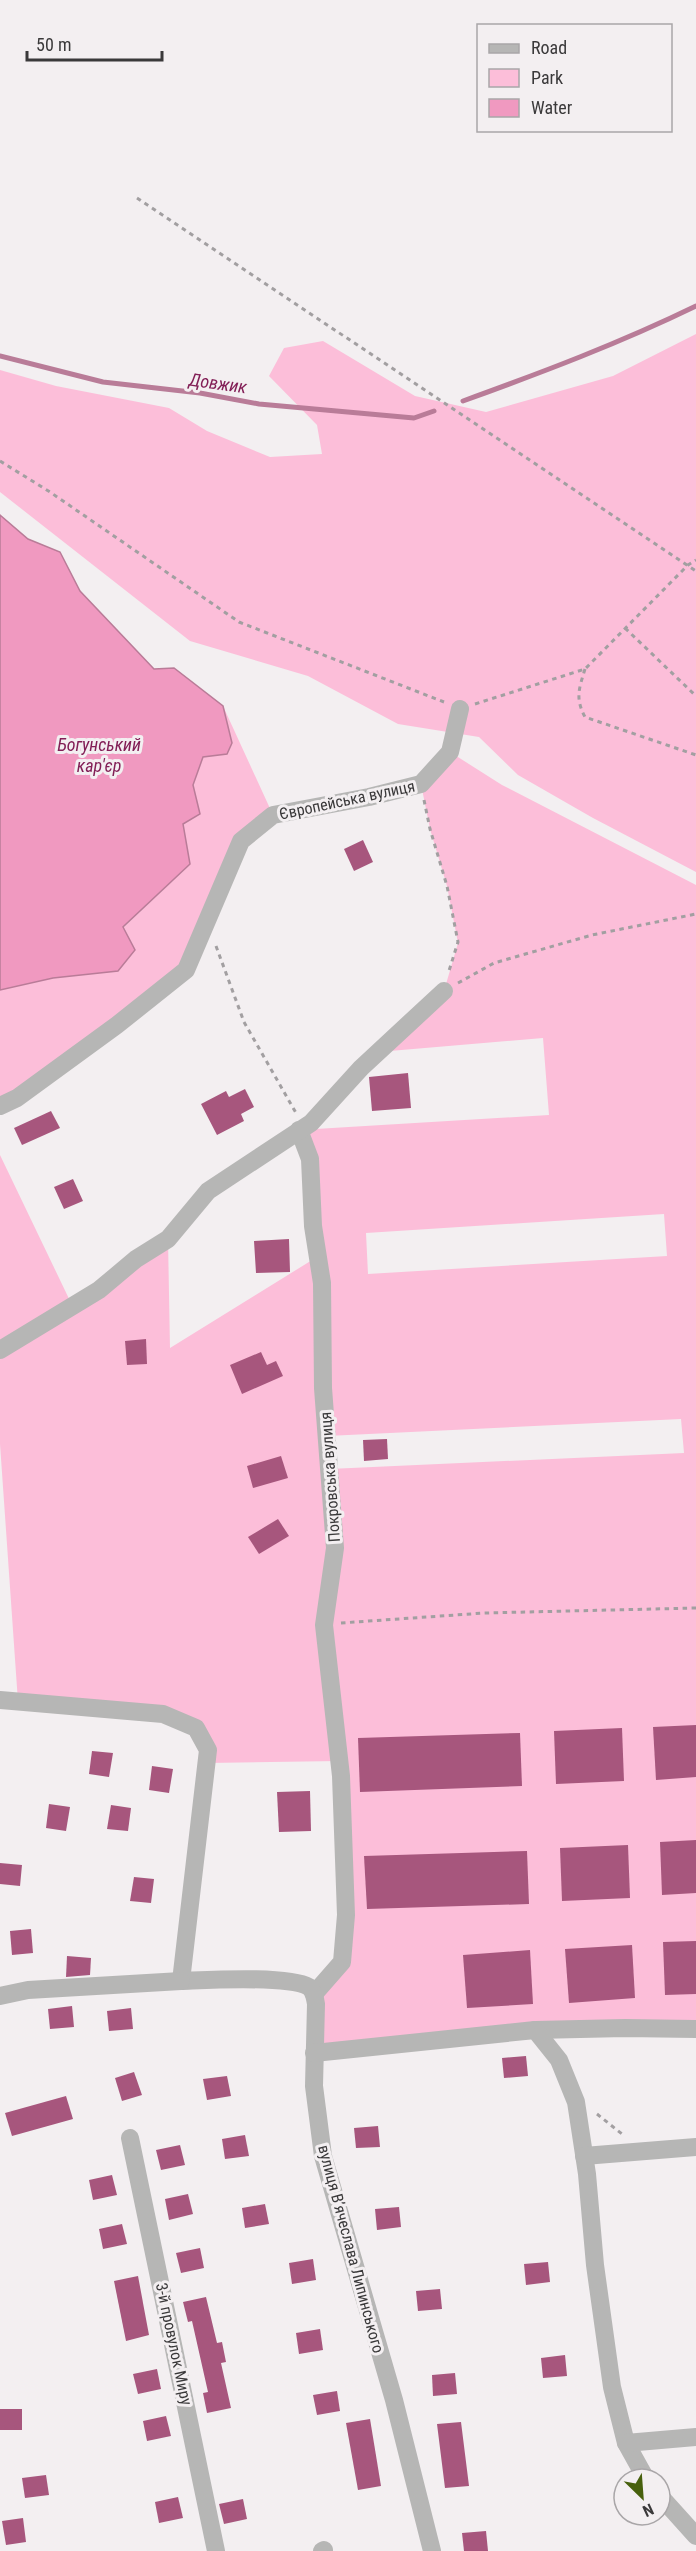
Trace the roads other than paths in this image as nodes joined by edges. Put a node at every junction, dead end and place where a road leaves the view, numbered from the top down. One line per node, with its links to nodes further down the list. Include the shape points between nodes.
1 (460, 708): 3 (street, Європейська вулиця, via 450,752 421,784 273,815 241,841 186,970 117,1025 17,1098)
2 (444, 991): 4 (street, via 361,1068 311,1123)
3 (0, 1106)
4 (299, 1130): 5 (street, via 208,1191 168,1239 136,1258 99,1290); 8 (street, Покровська вулиця, via 310,1158 313,1226 322,1283 323,1388 335,1548 324,1625 341,1776 346,1915 342,1962)
5 (0, 1350)
6 (0, 1700): 7 (street, via 163,1714 196,1728 208,1750)
7 (182, 1981): 8 (street, via 278,1980 309,1987); 9 (street, via 28,1990)
8 (314, 1994): 12 (street, вулиця Вʼячеслава Липинського)
9 (0, 1996)
10 (696, 2029): 11 (street)
11 (535, 2031): 12 (street); 15 (street, via 559,2060 576,2102)
12 (314, 2053): 22 (street, вулиця Вʼячеслава Липинського, via 323,2156 394,2400)
13 (130, 2138): 21 (street, 3-й провулок Миру)
14 (696, 2147): 15 (street)
15 (584, 2156): 17 (street, via 612,2387)
16 (696, 2437): 17 (street)
17 (626, 2444): 18 (street)
18 (639, 2467)
19 (672, 2509): 20 (street)
20 (696, 2536)
21 (216, 2551)
22 (432, 2551)

